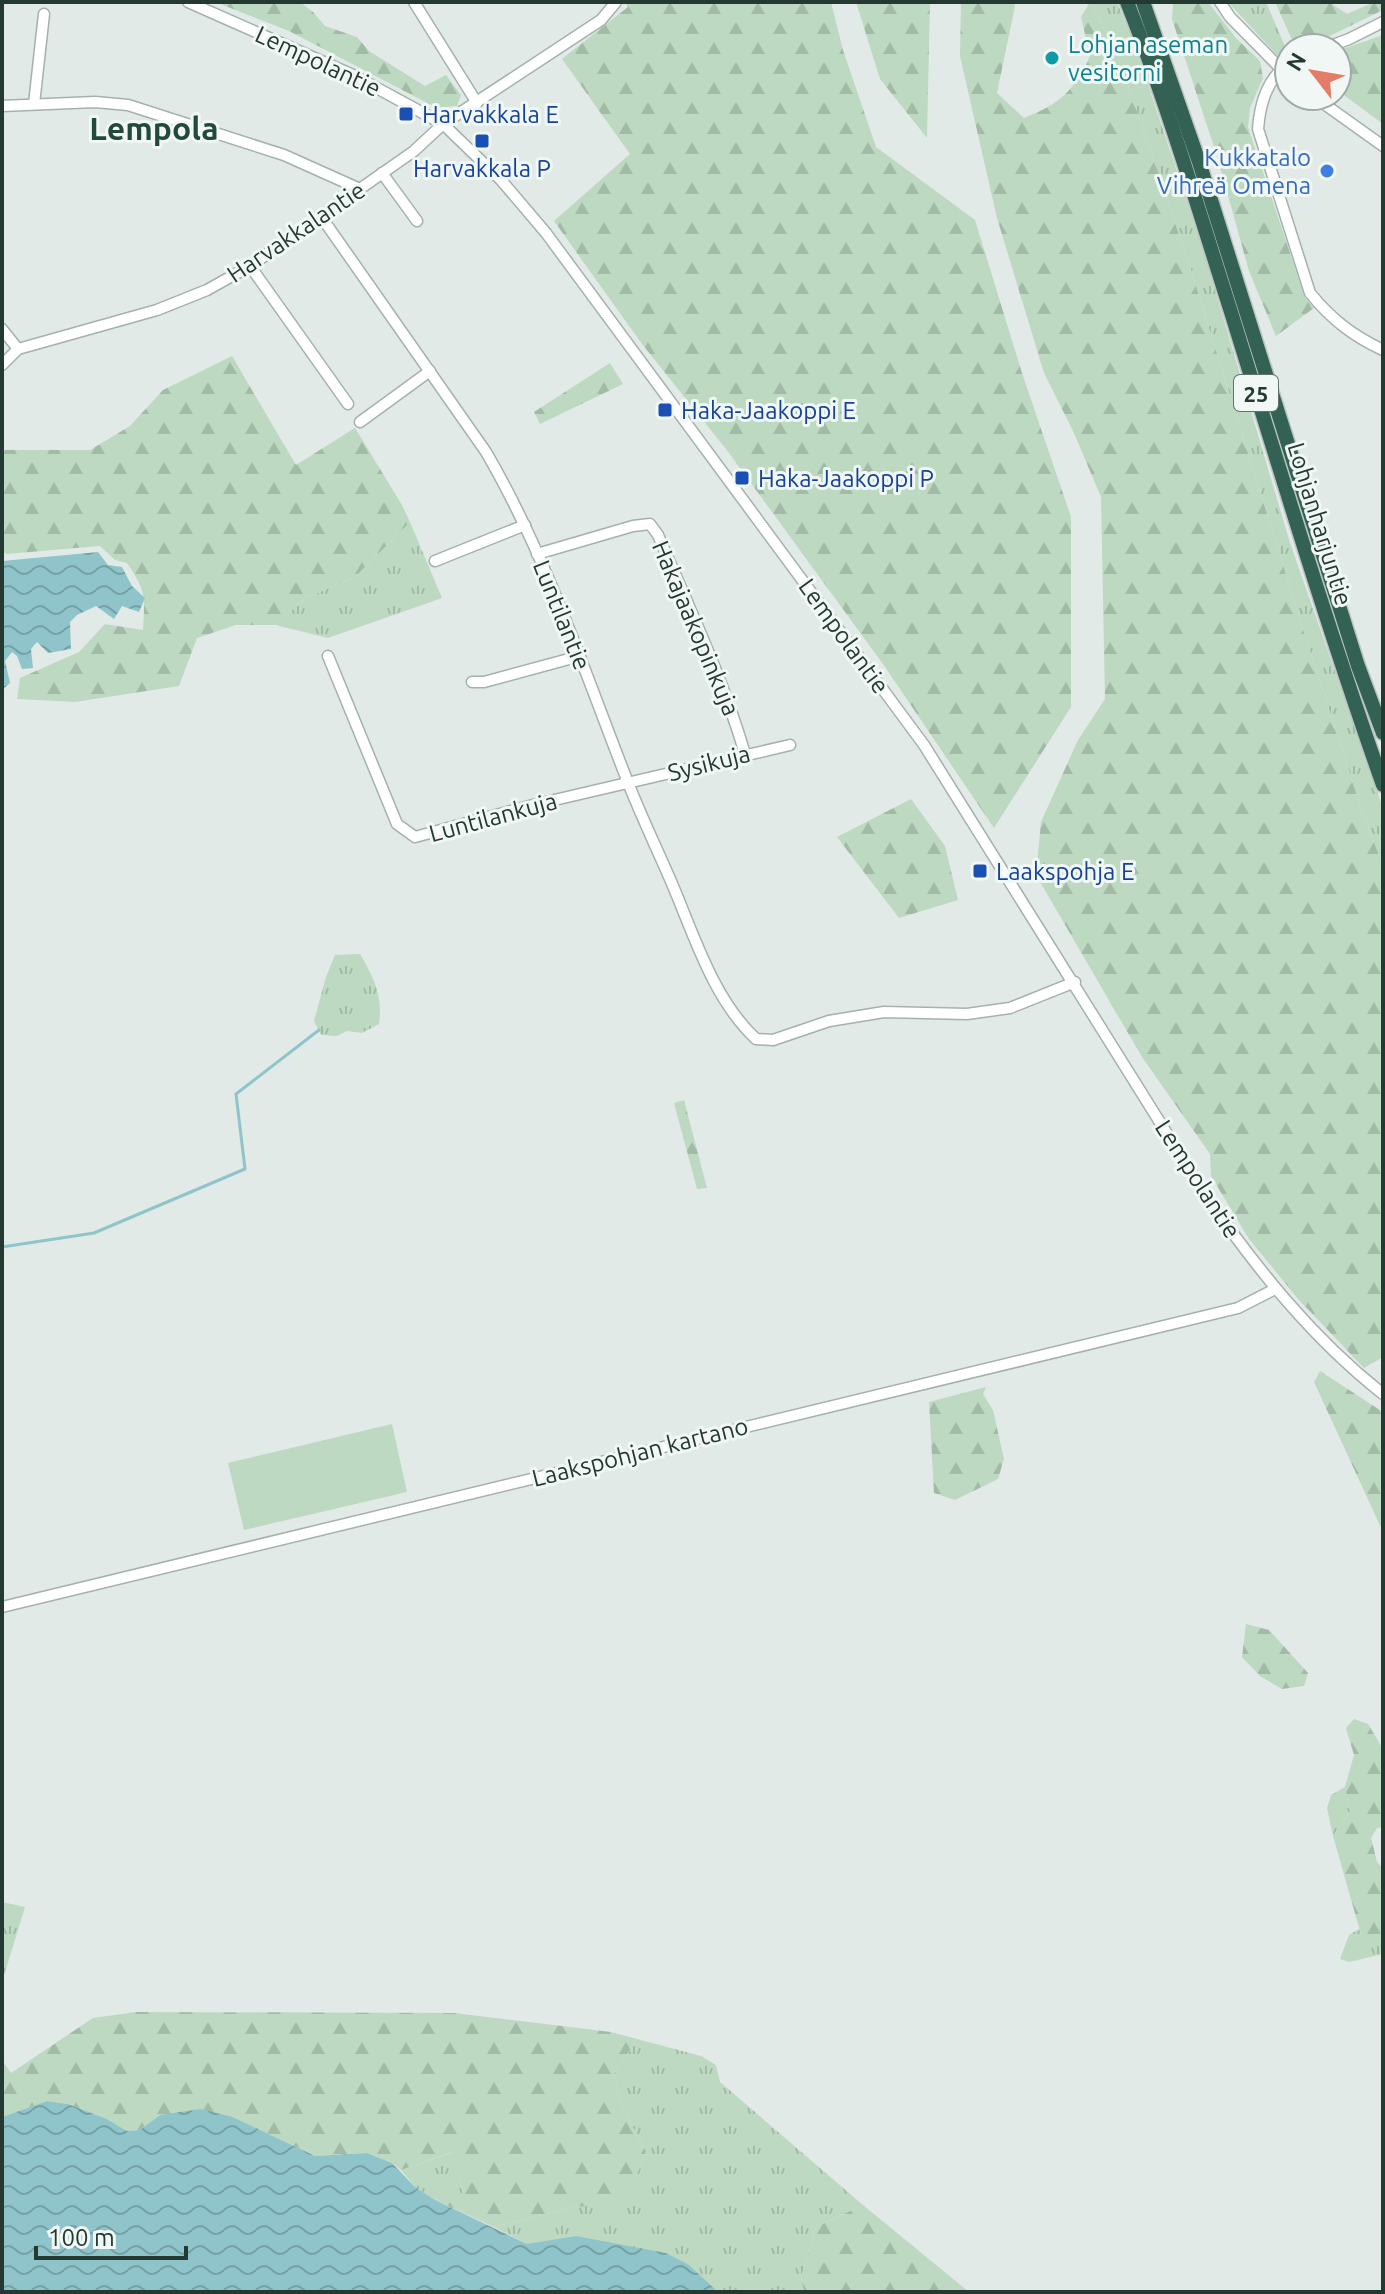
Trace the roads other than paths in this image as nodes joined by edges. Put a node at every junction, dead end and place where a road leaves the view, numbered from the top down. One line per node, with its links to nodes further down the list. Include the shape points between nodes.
1 (188, 2): 16 (street, Lempolantie, via 364,81)
2 (414, 2): 12 (street)
3 (616, 2): 12 (street, Harvakkalantie, via 601,20)
4 (1127, 2): 40 (highway, Lohjanharjuntie / 25)
5 (1143, 2): 36 (highway, Lohjanharjuntie / 25)
6 (1220, 2): 10 (street)
7 (44, 14): 13 (street)
8 (1383, 22): 9 (street)
9 (1353, 37)
10 (1273, 58)
11 (1273, 86): 25 (street, via 1259,103 1258,129 1310,293 1328,315)
12 (477, 103): 16 (street, Harvakkalantie)
13 (34, 104): 14 (street); 19 (street, via 95,102 163,114 284,155)
14 (2, 106)
15 (1335, 112): 17 (street)
16 (443, 124): 18 (street, Harvakkalantie); 41 (street, Lempolantie, via 546,233 780,548 924,745)
17 (1383, 146)
18 (382, 173): 19 (street, Harvakkalantie); 21 (street)
19 (360, 189): 20 (street, Harvakkalantie)
20 (320, 215): 22 (street, Harvakkalantie); 27 (street, Luntilantie)
21 (417, 221)
22 (250, 266): 24 (street, Harvakkalantie, via 157,310); 28 (street)
23 (2, 329): 24 (street)
24 (18, 349): 26 (street, Harvakkalantie)
25 (1383, 350)
26 (2, 365)
27 (430, 371): 29 (street); 30 (street, Luntilantie, via 486,452)
28 (348, 404)
29 (360, 422)
30 (525, 525): 31 (street, Luntilantie); 32 (street)
31 (537, 554): 34 (street, Luntilantie); 38 (street, Hakajaakopinkuja, via 650,524 703,638)
32 (435, 561)
33 (328, 656): 39 (street, Luntilankuja, via 397,824 415,837)
34 (580, 656): 35 (street); 39 (street, Luntilantie)
35 (472, 682)
36 (1383, 733)
37 (790, 745): 38 (street, Sysikuja)
38 (745, 754): 39 (street, Sysikuja)
39 (628, 783): 41 (street, Luntilantie, via 711,975 756,1039 773,1040 829,1021 884,1012 967,1014 1010,1008)
40 (1383, 785)
41 (1075, 982): 42 (street, Lempolantie, via 1206,1196)
42 (1275, 1289): 43 (street, Lempolantie, via 1352,1370); 44 (street, Laakspohjan kartano, via 1238,1308)
43 (1383, 1394)
44 (2, 1607)

